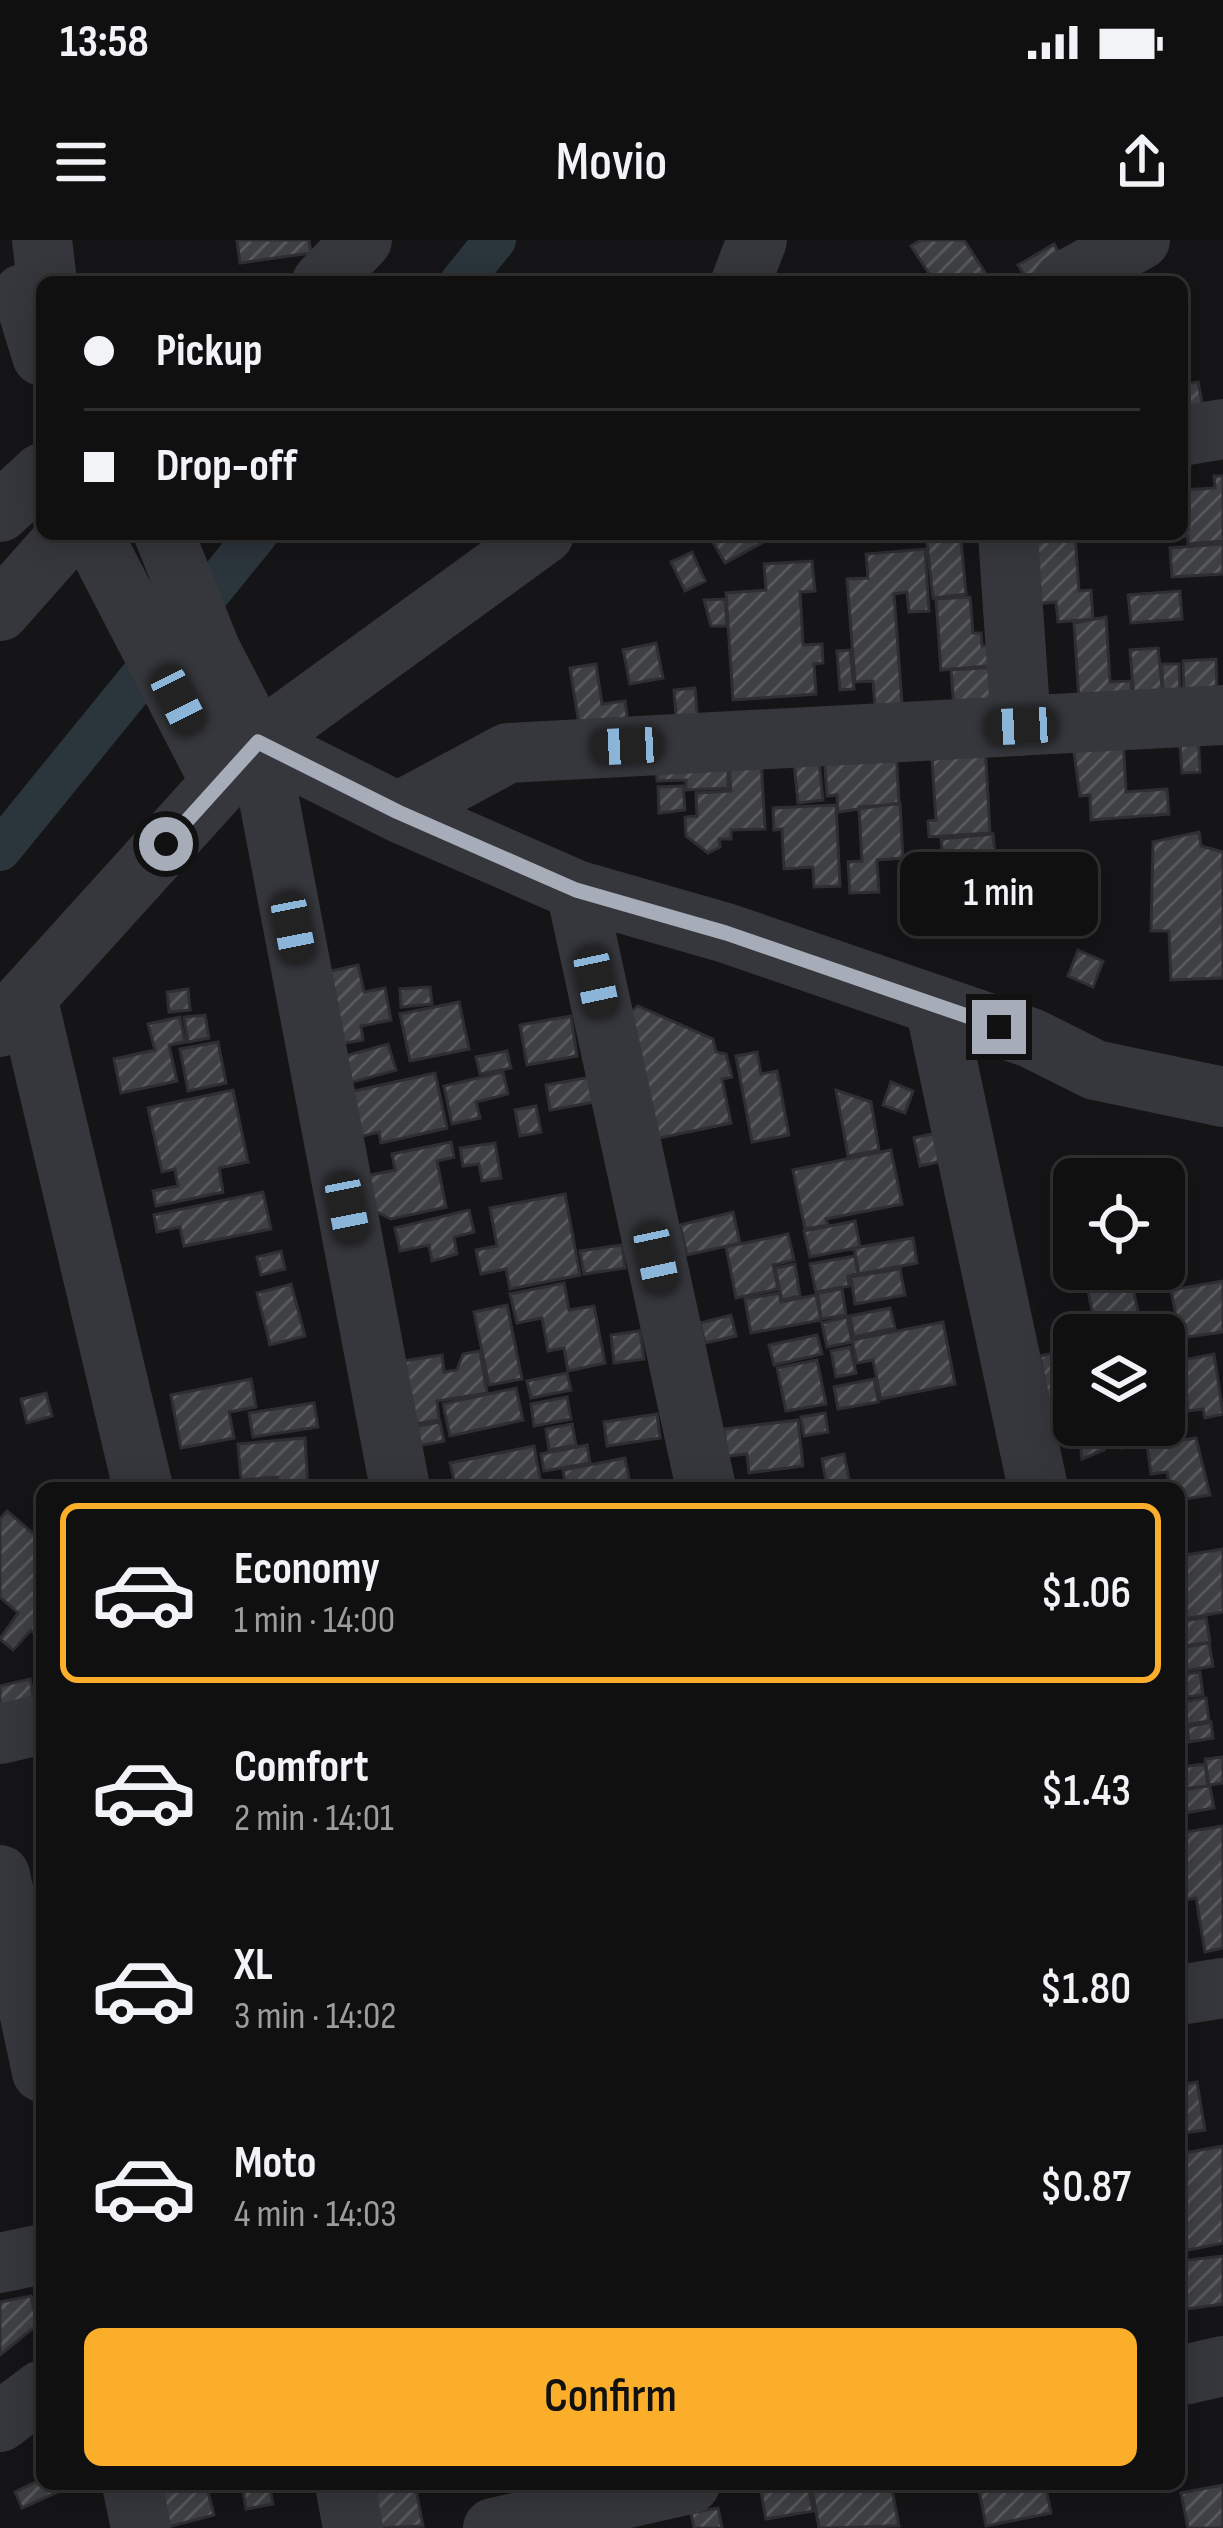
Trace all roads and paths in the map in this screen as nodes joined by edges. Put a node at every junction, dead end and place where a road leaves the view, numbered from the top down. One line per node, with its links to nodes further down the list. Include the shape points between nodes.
1 (362, 240): 4 (street)
2 (757, 240): 5 (street)
3 (1140, 240): 6 (street)
4 (328, 276)
5 (743, 276)
6 (1074, 276)
7 (31, 281): 8 (street)
8 (36, 315)
9 (1223, 429): 10 (street)
10 (1188, 435)
11 (36, 479): 12 (street)
12 (0, 512)
13 (63, 540): 18 (street)
14 (96, 540): 21 (street)
15 (166, 540): 21 (street, via 210,649)
16 (536, 540): 21 (street)
17 (1009, 540): 20 (street)
18 (0, 610)
19 (1223, 715): 20 (street)
20 (1021, 726): 22 (street, via 508,753)
21 (239, 763): 22 (street); 25 (street); 28 (street)
22 (398, 812): 23 (street)
23 (576, 890): 24 (street); 29 (street)
24 (935, 1006): 26 (street, via 1095,1070); 30 (street)
25 (14, 1012): 27 (street)
26 (1223, 1097)
27 (141, 1482)
28 (399, 1482)
29 (705, 1482)
30 (1037, 1482)
31 (36, 1725): 32 (street)
32 (0, 1734)
33 (0, 1875): 36 (street)
34 (1223, 1988): 35 (street)
35 (1185, 1994)
36 (36, 2044)
37 (36, 2255): 38 (street)
38 (0, 2263)
39 (1223, 2366): 40 (street)
40 (1185, 2375)
41 (36, 2395): 42 (street)
42 (0, 2422)
43 (133, 2490): 47 (street)
44 (346, 2490): 48 (street)
45 (665, 2490): 46 (street)
46 (601, 2505): 49 (street)
47 (142, 2528)
48 (353, 2528)
49 (493, 2528)

